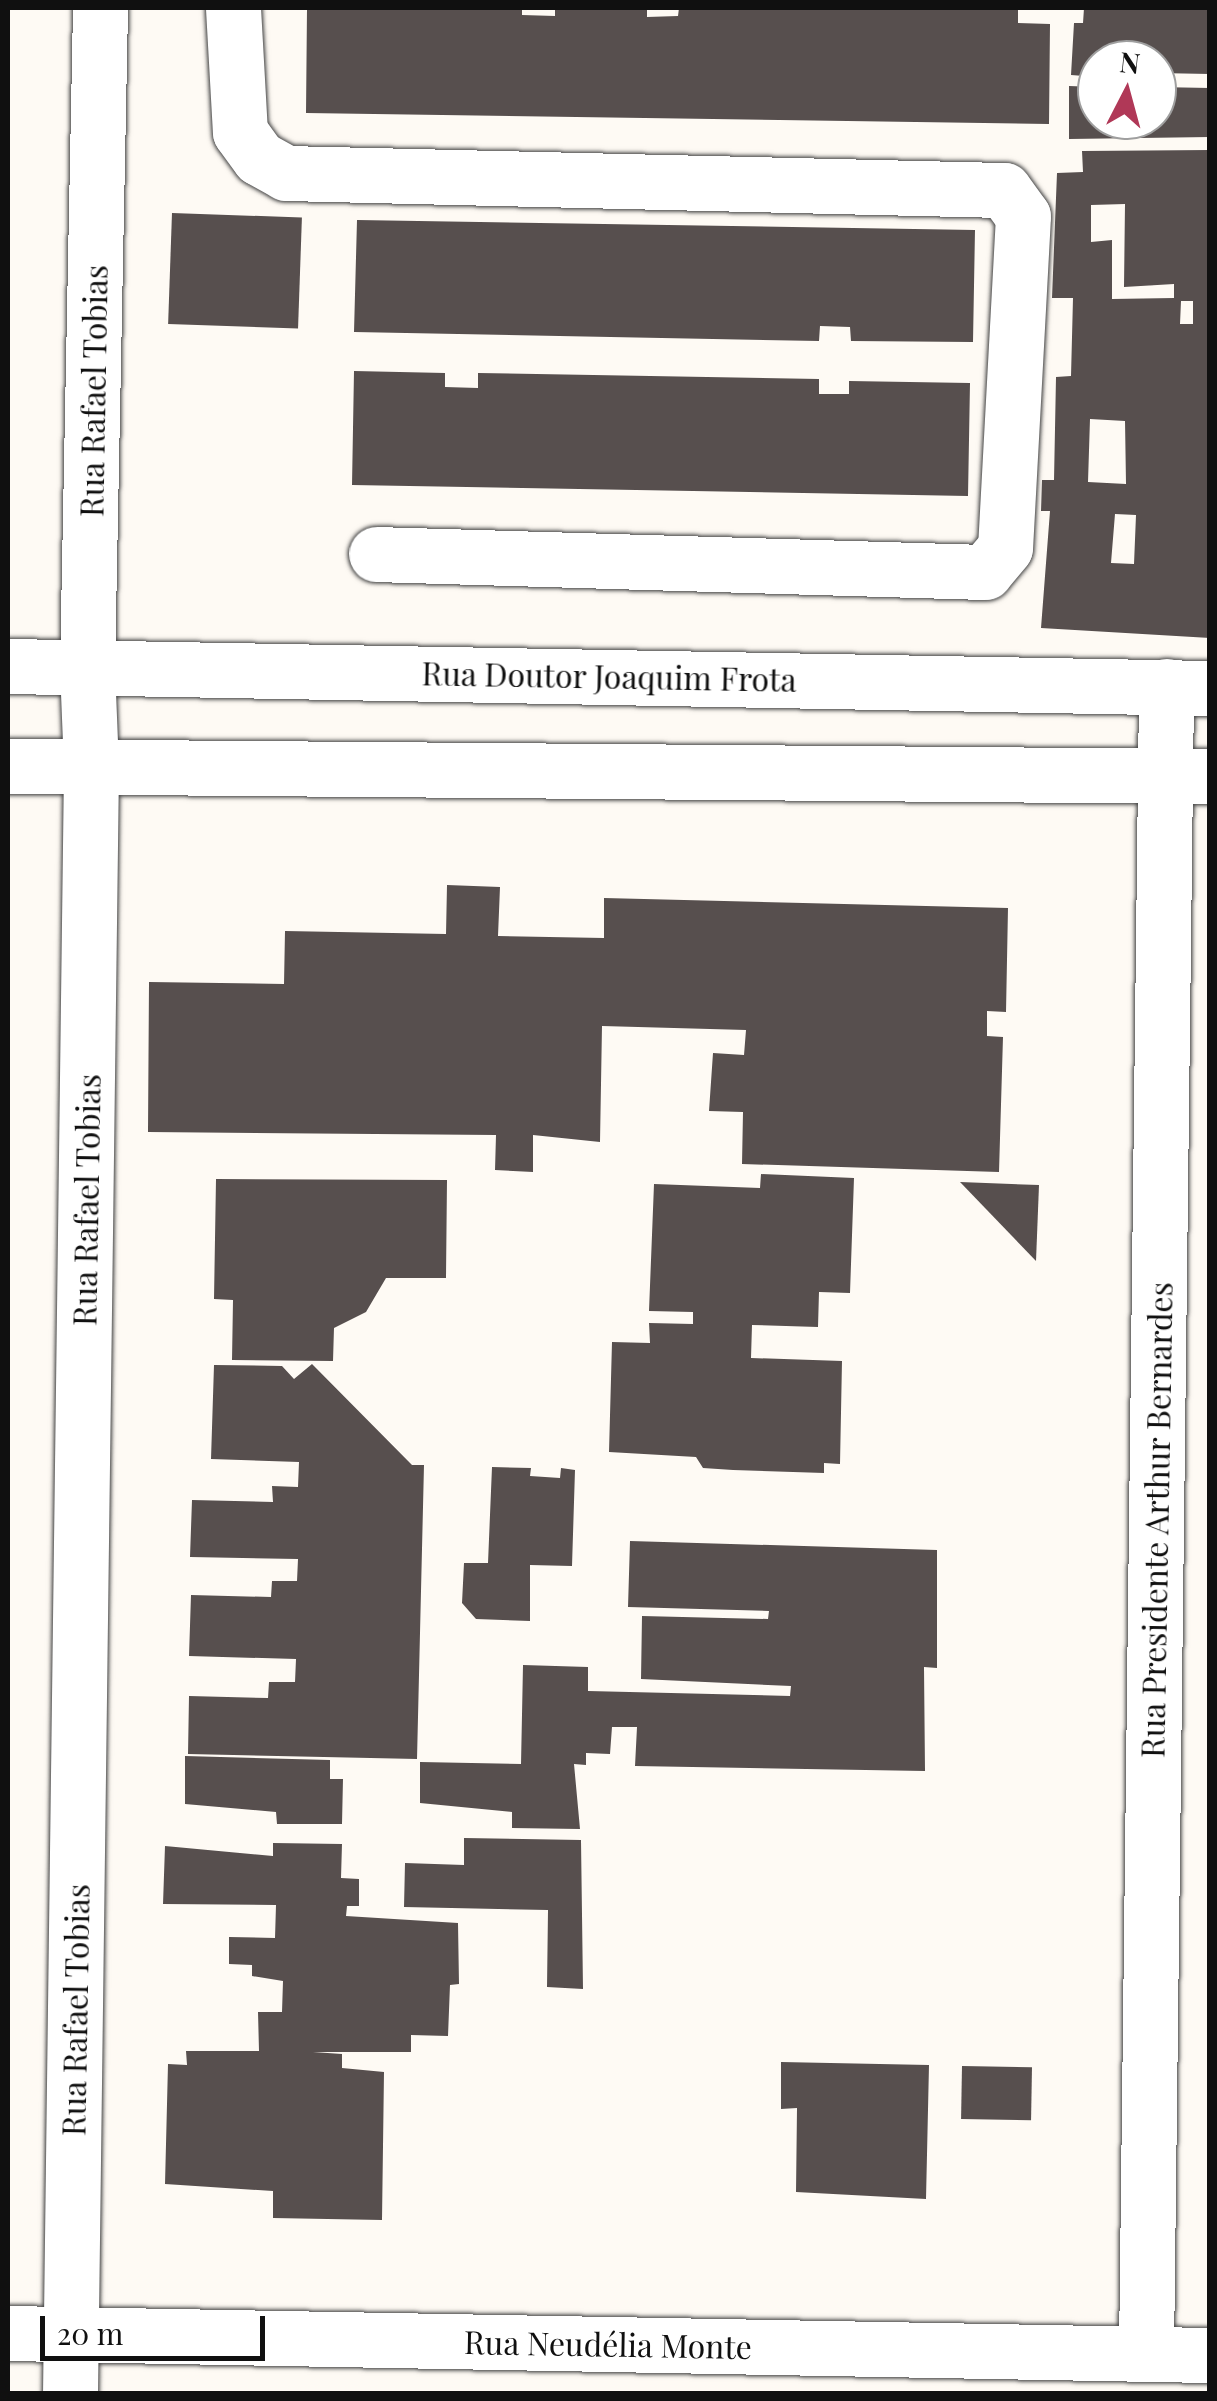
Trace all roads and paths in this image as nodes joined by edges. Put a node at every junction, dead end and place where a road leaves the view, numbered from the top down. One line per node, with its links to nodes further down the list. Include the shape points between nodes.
1 (100, 8): 5 (street, Rua Rafael Tobias)
2 (232, 8): 3 (street, via 236,118 244,144 286,174 1004,190 1023,216 1006,548 985,572)
3 (376, 554)
4 (8, 666): 5 (street, Rua Doutor Joaquim Frota)
5 (87, 667): 6 (street, Rua Doutor Joaquim Frota); 8 (street, Rua Rafael Tobias)
6 (1188, 687): 9 (street, Rua Presidente Arthur Bernardes)
7 (8, 766): 8 (street)
8 (92, 766): 9 (street); 11 (street, Rua Rafael Tobias)
9 (1188, 775): 12 (street, Rua Presidente Arthur Bernardes)
10 (8, 2333): 11 (street, Rua Neudélia Monte)
11 (70, 2334): 12 (street, Rua Neudélia Monte); 14 (street, Rua Rafael Tobias)
12 (1146, 2354): 13 (street, Rua Neudélia Monte)
13 (1210, 2354)
14 (70, 2394)

